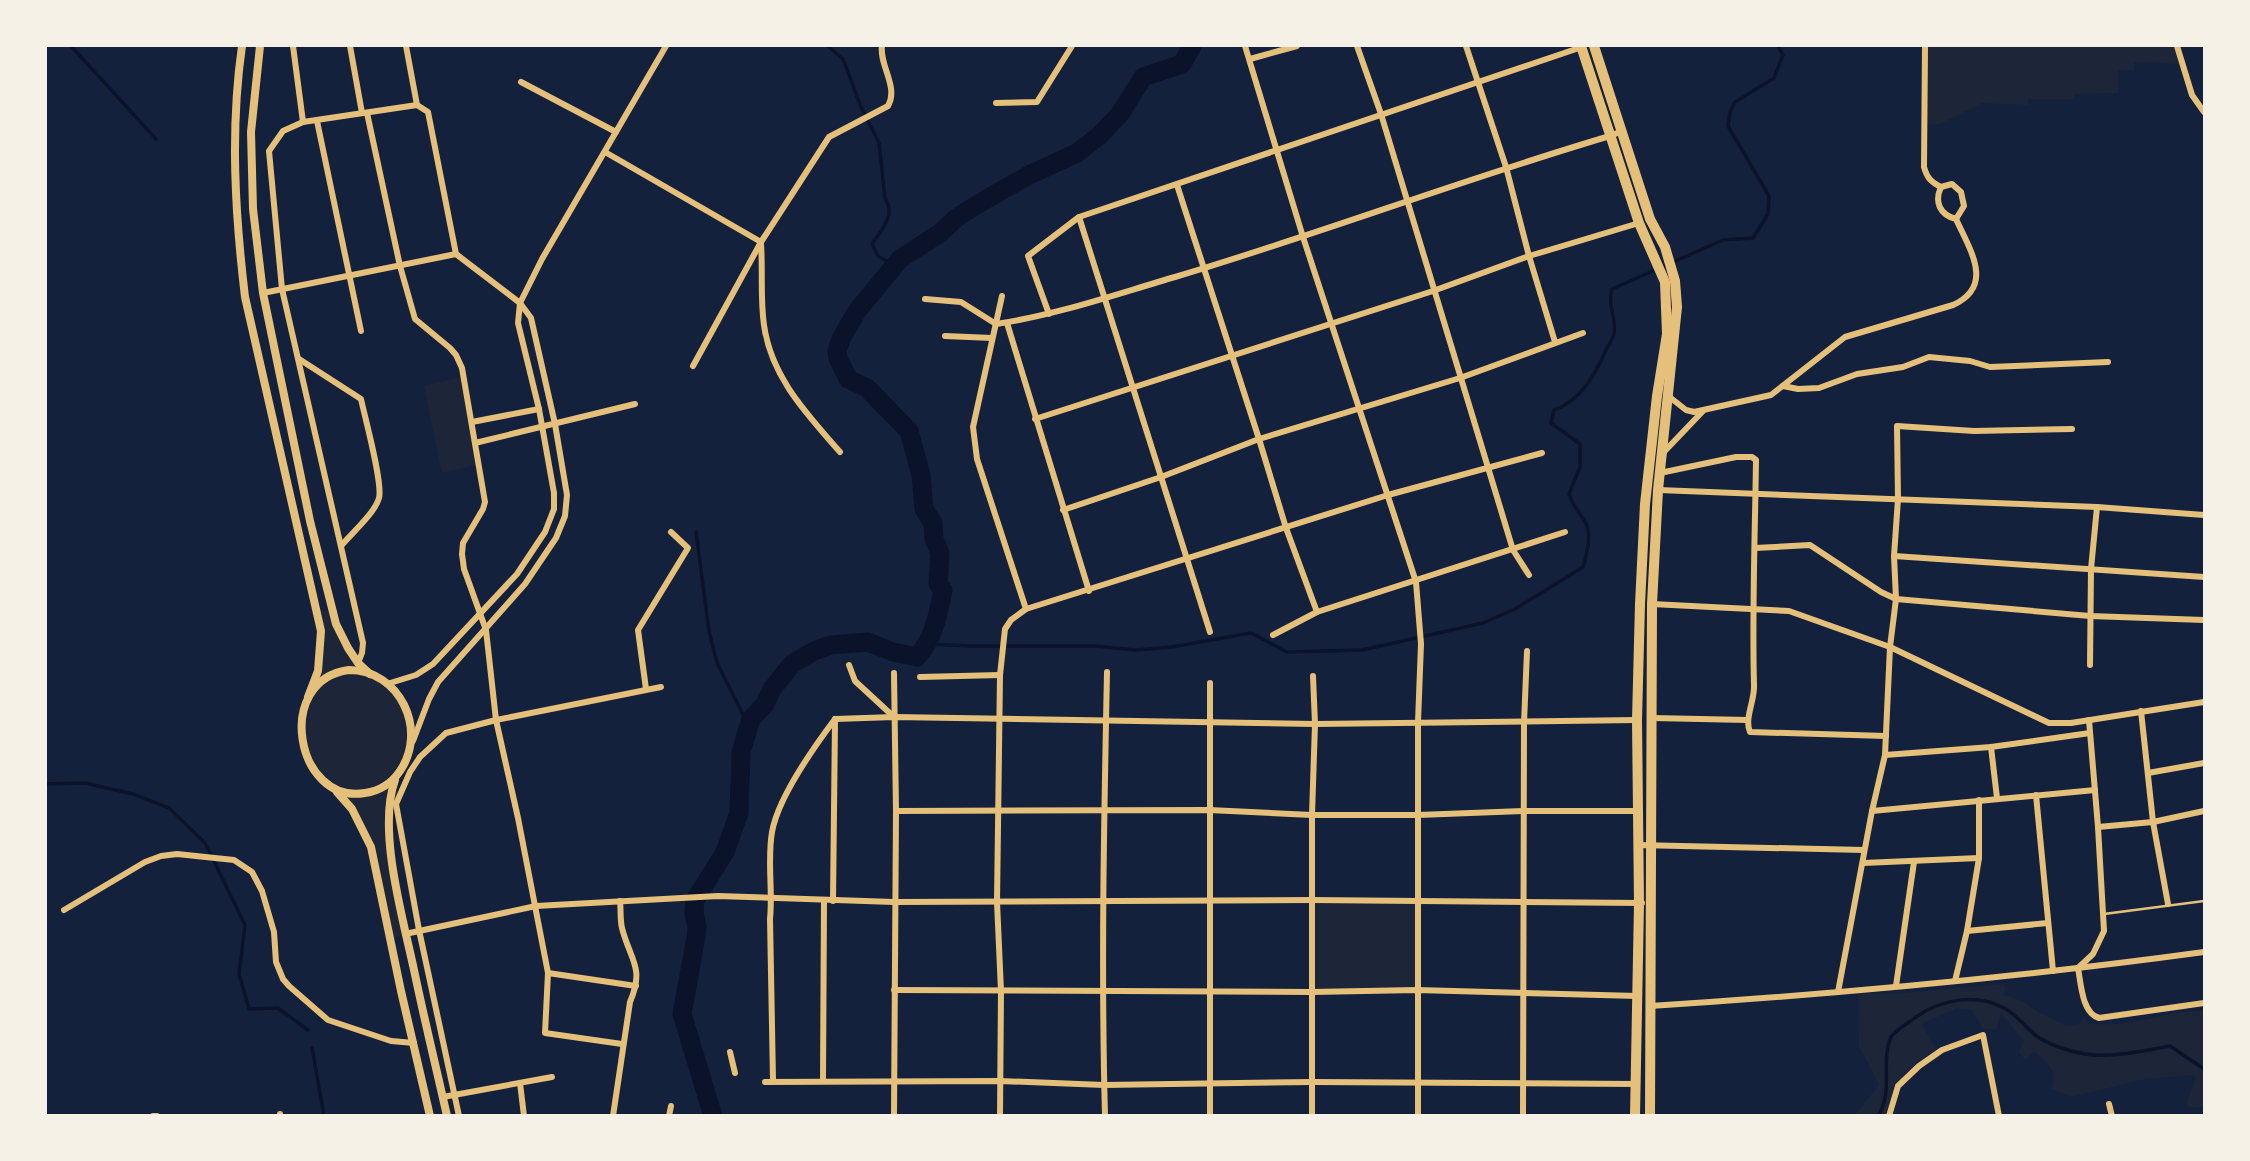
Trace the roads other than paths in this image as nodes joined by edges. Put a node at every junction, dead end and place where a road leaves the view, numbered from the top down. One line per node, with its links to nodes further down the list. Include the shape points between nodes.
1 (242, 46): 136 (main road, via 235,132 236,212 248,310 321,631 318,671)
2 (260, 46): 49 (main road, via 251,132)
3 (293, 46): 26 (street)
4 (350, 46): 23 (street)
5 (406, 46): 21 (street)
6 (666, 46): 28 (street)
7 (880, 46): 40 (street, via 891,101 888,106 829,137)
8 (1072, 46): 20 (street, via 1037,102)
9 (1245, 46): 17 (street)
10 (1297, 46): 17 (street)
11 (1357, 46): 24 (street)
12 (1466, 46): 18 (street)
13 (1582, 46): 18 (street); 29 (main road)
14 (1594, 46): 27 (main road)
15 (1925, 46): 34 (street, via 1923,158 1927,176)
16 (2177, 46): 22 (street, via 2192,95)
17 (1250, 60): 30 (street)
18 (1478, 81): 24 (street); 32 (street)
19 (521, 82): 28 (street)
20 (996, 103)
21 (417, 105): 23 (street); 41 (street, via 428,112)
22 (2204, 112)
23 (365, 113): 25 (street); 43 (street)
24 (1381, 114): 30 (street); 35 (street)
25 (317, 121): 26 (street); 45 (street)
26 (303, 122): 47 (street, via 283,131 269,151)
27 (1622, 131): 29 (street); 46 (main road, via 1650,219 1665,247)
28 (616, 132): 31 (street)
29 (1610, 136): 32 (street); 38 (main road)
30 (1278, 150): 33 (street); 39 (street)
31 (605, 152): 40 (street); 53 (street)
32 (1506, 167): 35 (street); 42 (street)
33 (1177, 184): 36 (street); 44 (street)
34 (1941, 187): 37 (street, via 1939,208); 37 (street, via 1952,184 1961,192 1965,206)
35 (1406, 203): 39 (street); 48 (street)
36 (1079, 217): 51 (street); 54 (street, via 1028,256)
37 (1956, 219): 69 (street, via 1976,266 1977,278 1966,299 1845,337)
38 (1639, 223): 42 (street); 46 (main road)
39 (1303, 237): 44 (street); 56 (street)
40 (761, 242): 66 (street); 82 (street, via 768,343 789,390)
41 (456, 254): 43 (street); 53 (street)
42 (1529, 256): 48 (street); 62 (street)
43 (400, 267): 45 (street); 76 (street, via 415,319 456,355)
44 (1203, 268): 51 (street); 63 (street)
45 (349, 275): 47 (street); 58 (street)
46 (1670, 282): 70 (main road, via 1676,334); 145 (main road, via 1645,504)
47 (282, 289): 49 (street); 64 (street)
48 (1433, 291): 56 (street); 67 (street)
49 (262, 293): 123 (main road, via 331,609)
50 (1002, 296): 57 (street)
51 (1104, 298): 54 (street); 68 (street)
52 (925, 299): 57 (street, via 961,302)
53 (520, 303): 73 (street, via 519,323); 77 (street, via 531,317)
54 (1049, 314): 55 (street)
55 (1007, 323): 57 (street); 75 (street)
56 (1333, 323): 63 (street); 72 (street)
57 (996, 324): 61 (street)
58 (361, 331)
59 (1583, 333): 62 (street)
60 (944, 337): 61 (street)
61 (992, 338): 113 (street, via 973,427 974,442)
62 (1555, 342): 67 (street)
63 (1232, 354): 68 (street); 80 (street)
64 (299, 359): 100 (street); 100 (street, via 361,399 380,496)
65 (2108, 362): 69 (street, via 1990,367 1929,357 1819,388)
66 (693, 366)
67 (1460, 377): 72 (street); 85 (street)
68 (1133, 386): 75 (street); 87 (street)
69 (1783, 386): 74 (street, via 1771,395)
70 (1667, 396): 74 (street, via 1686,410); 84 (main road)
71 (635, 404): 77 (street)
72 (1360, 408): 80 (street); 90 (street)
73 (539, 409): 76 (street); 78 (street)
74 (1703, 411): 84 (street)
75 (1035, 419): 93 (street)
76 (472, 422): 81 (street)
77 (555, 424): 78 (street); 99 (street, via 567,495)
78 (542, 428): 81 (street); 96 (street, via 554,492 554,509)
79 (2072, 429): 91 (street, via 1974,431 1896,426)
80 (1259, 439): 87 (street); 95 (street)
81 (475, 443): 115 (street, via 485,502 463,543 462,554)
82 (840, 452)
83 (1542, 453): 85 (street)
84 (1661, 455): 86 (main road)
85 (1488, 468): 90 (street); 102 (street)
86 (1660, 473): 88 (main road); 89 (street, via 1752,457 1756,460)
87 (1161, 477): 93 (street); 104 (street)
88 (1658, 490): 89 (street); 111 (main road)
89 (1755, 494): 91 (street); 101 (street)
90 (1388, 495): 95 (street); 108 (street)
91 (1898, 499): 92 (street); 103 (street)
92 (2097, 507): 94 (street); 105 (street)
93 (1063, 510): 109 (street)
94 (2204, 515)
95 (1286, 528): 104 (street); 114 (street)
96 (545, 532): 99 (street); 115 (street, via 517,574)
97 (671, 532): 135 (street, via 688,548 638,630)
98 (1564, 532): 102 (street)
99 (556, 538): 118 (street)
100 (341, 547): 123 (street, via 363,643)
101 (1755, 548): 110 (street, via 1810,545); 112 (street)
102 (1513, 550): 106 (street); 108 (street)
103 (1894, 556): 105 (street); 110 (street)
104 (1187, 559): 109 (street); 119 (street)
105 (2091, 569): 107 (street); 116 (street)
106 (1529, 575)
107 (2204, 577)
108 (1416, 582): 114 (street); 149 (street, via 1421,644)
109 (1089, 591): 113 (street)
110 (1896, 598): 116 (street); 121 (street)
111 (1652, 604): 112 (street); 140 (main road)
112 (1752, 608): 121 (street, via 1789,611); 146 (street, via 1755,692)
113 (1026, 609): 129 (street, via 1005,629)
114 (1317, 612): 120 (street)
115 (480, 613): 118 (street); 133 (street, via 426,670)
116 (2090, 617): 117 (street); 125 (street)
117 (2204, 620)
118 (486, 630): 142 (street); 154 (street, via 438,682)
119 (1210, 632)
120 (1273, 635)
121 (1890, 647): 147 (street, via 2049,723); 153 (street)
122 (1527, 652): 150 (street)
123 (358, 663): 128 (main road)
124 (849, 665): 139 (street, via 855,681)
125 (2090, 665)
126 (1107, 672): 144 (street)
127 (894, 673): 139 (street)
128 (370, 674): 133 (main road); 136 (main road, via 356,670 333,673)
129 (1000, 675): 131 (street); 143 (street)
130 (1312, 676): 151 (street)
131 (920, 677)
132 (1210, 682): 148 (street)
133 (387, 684): 154 (main road, via 406,710)
134 (661, 687): 135 (street)
135 (646, 689): 142 (street)
136 (308, 697): 160 (main road, via 301,723 304,749 316,772)
137 (2204, 702): 138 (street)
138 (2141, 710): 147 (street); 158 (street)
139 (894, 717): 141 (street); 143 (street); 167 (street)
140 (1652, 718): 146 (street); 178 (main road)
141 (835, 719): 183 (street, via 776,817 769,854); 187 (street)
142 (496, 720): 198 (street); 202 (street, via 446,733 432,744 410,772 396,804)
143 (1001, 720): 144 (street); 165 (street)
144 (1106, 720): 148 (street); 172 (street)
145 (1637, 720): 150 (street); 169 (main road)
146 (1748, 720): 153 (street, via 1750,732)
147 (2089, 720): 152 (street)
148 (1211, 721): 151 (street); 166 (street)
149 (1418, 722): 150 (street); 151 (street); 174 (street)
150 (1524, 723): 168 (street)
151 (1315, 724): 173 (street)
152 (2090, 733): 155 (street); 161 (street)
153 (1886, 736): 156 (street)
154 (413, 741): 159 (main road)
155 (1991, 747): 156 (street); 163 (street)
156 (1885, 755): 170 (street)
157 (2204, 763): 158 (street)
158 (2148, 773): 175 (street)
159 (396, 778): 160 (main road, via 368,792); 204 (main road, via 389,844)
160 (336, 790): 223 (main road, via 352,809 371,847)
161 (2095, 790): 162 (street); 176 (street)
162 (2036, 795): 163 (street); 201 (street)
163 (1997, 798): 164 (street)
164 (1979, 800): 170 (street); 180 (street)
165 (998, 809): 167 (street); 172 (street); 193 (street)
166 (1209, 810): 172 (street); 173 (street); 189 (street)
167 (896, 811): 192 (street)
168 (1524, 811): 169 (street); 174 (street); 194 (street)
169 (1637, 811): 177 (main road)
170 (1871, 811): 179 (street)
171 (2204, 811): 175 (street)
172 (1106, 812): 188 (street)
173 (1311, 815): 174 (street); 184 (street)
174 (1418, 815): 190 (street)
175 (2153, 822): 176 (street); 197 (street)
176 (2098, 827): 200 (street)
177 (1637, 845): 178 (street); 195 (main road)
178 (1653, 845): 179 (street); 196 (main road)
179 (1864, 850): 182 (street)
180 (1979, 858): 181 (street); 203 (street)
181 (1914, 862): 182 (street); 211 (street)
182 (1863, 863): 218 (street)
183 (772, 899): 185 (street, via 718,896); 186 (street); 228 (street, via 769,1081)
184 (1312, 900): 189 (street); 190 (street); 217 (street)
185 (620, 901): 198 (street); 210 (street, via 621,927 636,964)
186 (824, 901): 187 (street); 228 (street)
187 (833, 901): 192 (street)
188 (1102, 901): 189 (street); 193 (street); 213 (street)
189 (1210, 901): 214 (street)
190 (1417, 901): 194 (street); 215 (street)
191 (2204, 901): 197 (lane)
192 (894, 902): 193 (street); 212 (street)
193 (997, 902): 216 (street)
194 (1522, 902): 195 (street); 219 (street)
195 (1639, 903): 196 (street); 220 (main road)
196 (1651, 903): 222 (main road)
197 (2168, 904): 200 (lane)
198 (536, 906): 202 (street); 208 (street)
199 (64, 910): 223 (street, via 145,862 177,854 234,860 252,872 262,891 274,932 276,962 289,986 328,1020 391,1041)
200 (2104, 914): 206 (street, via 2100,942)
201 (2048, 923): 203 (street); 207 (street)
202 (419, 930): 204 (street); 238 (street)
203 (1967, 931): 209 (street)
204 (405, 934): 239 (main road)
205 (2204, 952): 206 (street)
206 (2078, 968): 207 (street); 221 (street, via 2087,1008 2099,1018)
207 (2053, 971): 209 (street)
208 (548, 973): 210 (street); 224 (street, via 545,1033)
209 (1955, 981): 211 (street)
210 (636, 986): 224 (street)
211 (1896, 986): 218 (street)
212 (894, 990): 216 (street); 229 (street)
213 (1105, 990): 214 (street); 216 (street); 236 (street)
214 (1209, 990): 217 (street); 234 (street)
215 (1417, 990): 217 (street); 219 (street); 233 (street)
216 (1001, 991): 230 (street)
217 (1311, 992): 231 (street)
218 (1838, 992): 222 (street)
219 (1523, 993): 220 (street); 237 (street)
220 (1638, 996): 235 (main road)
221 (2204, 1003)
222 (1650, 1006): 256 (main road)
223 (414, 1043): 242 (main road)
224 (622, 1044): 246 (street)
225 (730, 1052): 226 (street)
226 (735, 1073)
227 (552, 1077): 232 (street)
228 (823, 1080): 229 (street)
229 (894, 1082): 230 (street); 248 (street)
230 (1000, 1082): 236 (street); 249 (street)
231 (1313, 1082): 233 (street); 234 (street); 252 (street)
232 (520, 1083): 238 (street); 245 (street)
233 (1417, 1083): 237 (street); 253 (street)
234 (1210, 1084): 236 (street); 251 (street)
235 (1635, 1084): 237 (street); 255 (main road)
236 (1104, 1085): 250 (street)
237 (1523, 1085): 254 (street)
238 (454, 1095): 239 (street); 244 (street)
239 (443, 1097): 243 (main road)
240 (2109, 1104): 259 (street)
241 (671, 1106): 247 (street)
242 (430, 1115)
243 (447, 1115)
244 (459, 1115)
245 (524, 1115)
246 (613, 1115)
247 (669, 1115)
248 (894, 1115)
249 (1000, 1115)
250 (1105, 1115)
251 (1210, 1115)
252 (1312, 1115)
253 (1418, 1115)
254 (1523, 1115)
255 (1636, 1115)
256 (1650, 1115)
257 (1889, 1115): 258 (street, via 1898,1086 1919,1066 1941,1050 1983,1035)
258 (1999, 1115)
259 (2112, 1115)

